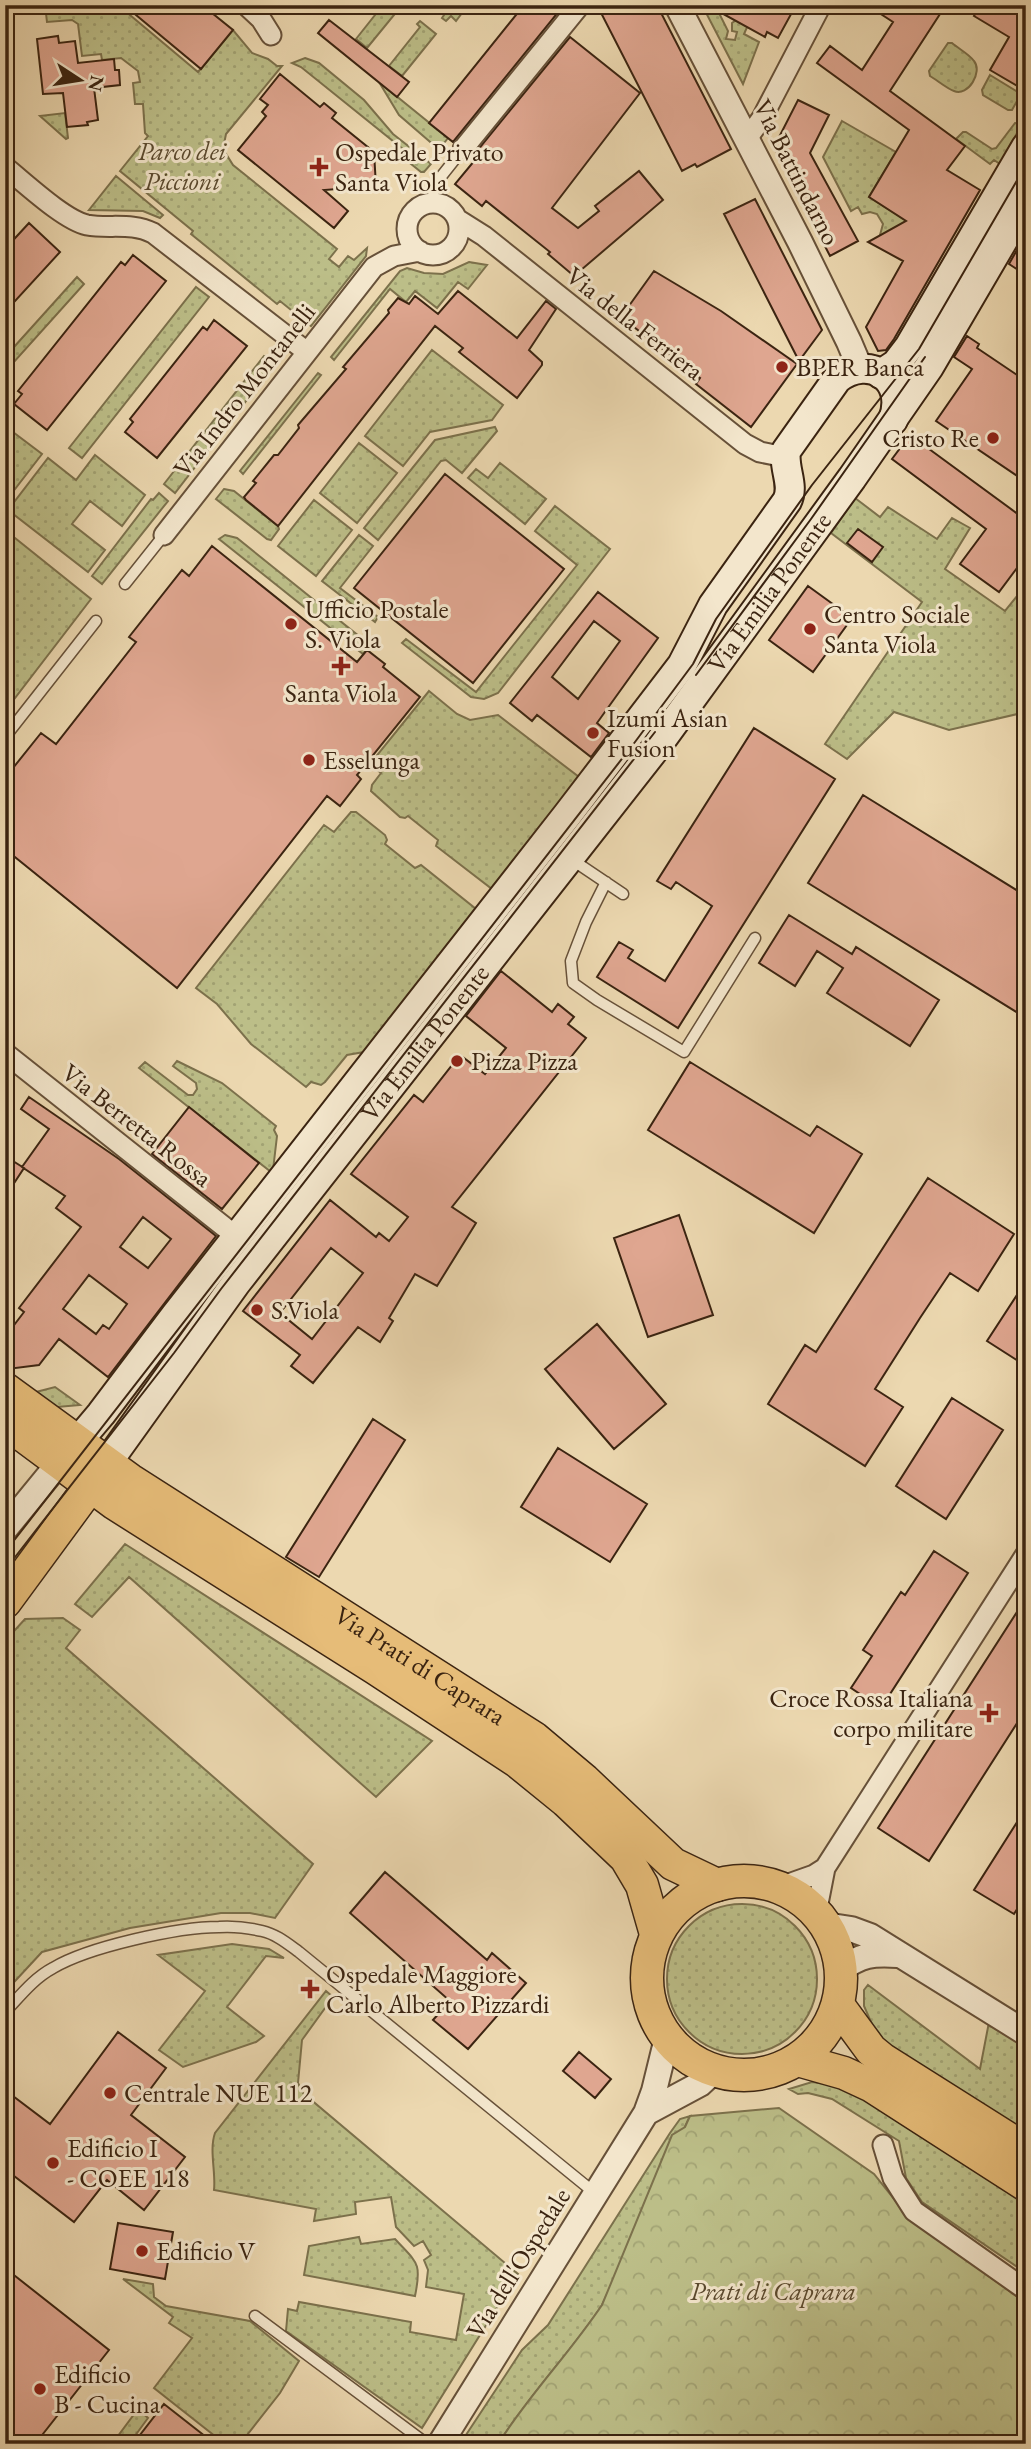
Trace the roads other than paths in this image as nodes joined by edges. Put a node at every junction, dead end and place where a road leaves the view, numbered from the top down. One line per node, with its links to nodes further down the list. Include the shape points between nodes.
1 (246, 5): 5 (street)
2 (580, 5): 8 (street)
3 (677, 5): 6 (street, Via Battindarno)
4 (821, 5): 6 (street)
5 (271, 35)
6 (746, 140): 19 (street, Via Battindarno, via 846,335)
7 (1026, 147): 19 (main road, Via Emilia Ponente, via 909,347 896,364)
8 (463, 149): 11 (lane, via 436,183)
9 (5, 167): 18 (street, via 75,221 153,233)
10 (1026, 201): 20 (main road, Via Emilia Ponente, via 929,368)
11 (431, 203): 12 (street, Via della Ferriera, via 447,206); 13 (street, via 415,211)
12 (457, 219): 14 (street, via 459,235); 16 (street, Via della Ferriera)
13 (407, 227): 15 (street, via 410,241); 17 (street, via 391,240)
14 (453, 247): 15 (street, via 437,255); 16 (street)
15 (419, 251): 17 (street, Via Indro Montanelli, via 394,256)
16 (502, 251): 21 (street, Via della Ferriera, via 745,444)
17 (374, 267): 18 (street, Via Indro Montanelli)
18 (307, 352): 23 (street, Via Indro Montanelli)
19 (870, 371): 20 (main road, via 892,385 896,393); 21 (main road, Via Emilia Ponente, via 849,371 837,379 789,446)
20 (892, 420): 22 (main road, Via Emilia Ponente)
21 (787, 469): 22 (main road, Via Emilia Ponente, via 800,493 819,499 830,498); 32 (main road, Via Emilia Ponente, via 787,501 713,605 685,660)
22 (846, 486): 27 (main road, Via Emilia Ponente)
23 (164, 535): 24 (lane, Via Indro Montanelli)
24 (125, 584)
25 (96, 621): 26 (lane)
26 (5, 737)
27 (571, 859): 28 (lane); 36 (main road, Via Emilia Ponente, via 236,1283)
28 (606, 882): 29 (lane); 30 (lane, via 571,961 573,983 684,1052)
29 (623, 894)
30 (755, 938)
31 (5, 1053): 32 (street, Via Berretta Rossa)
32 (237, 1237): 35 (main road, Via Emilia Ponente)
33 (5, 1390): 35 (main road)
34 (5, 1422): 35 (main road)
35 (68, 1453): 36 (main road); 37 (street, Via Emilia Ponente)
36 (98, 1475): 39 (main road, Via Emilia Ponente); 41 (main road, Via Prati di Caprara, via 534,1738 673,1864); 44 (main road, Via Prati di Caprara, via 518,1762 566,1801 626,1858 642,1885)
37 (5, 1529)
38 (1026, 1554): 40 (street)
39 (5, 1602)
40 (825, 1867): 42 (street); 43 (street)
41 (717, 1885): 42 (main road, via 761,1881); 44 (main road, via 671,1910)
42 (780, 1887): 43 (main road, via 810,1905)
43 (821, 1919): 45 (street, via 870,1936); 46 (main road, via 836,1948)
44 (656, 1934): 50 (main road, via 649,1993)
45 (903, 1955): 46 (street, via 872,1953); 49 (street)
46 (839, 1970): 47 (main road)
47 (838, 2005): 51 (main road, via 825,2031); 55 (main road, via 882,2059)
48 (5, 2011): 57 (lane, via 34,1981 80,1956 203,1927 265,1932 299,1952)
49 (1026, 2033)
50 (667, 2038): 52 (main road); 53 (street, Via dell'Ospedale)
51 (798, 2060): 52 (main road, via 760,2075); 56 (main road, via 872,2086)
52 (715, 2070): 53 (street, via 700,2084)
53 (646, 2113): 57 (street, Via dell'Ospedale)
54 (883, 2145): 58 (street, via 893,2178 914,2211)
55 (1026, 2150)
56 (1026, 2185)
57 (596, 2194): 61 (street, Via dell'Ospedale)
58 (1026, 2290)
59 (255, 2316): 60 (lane)
60 (427, 2444)
61 (440, 2444)

